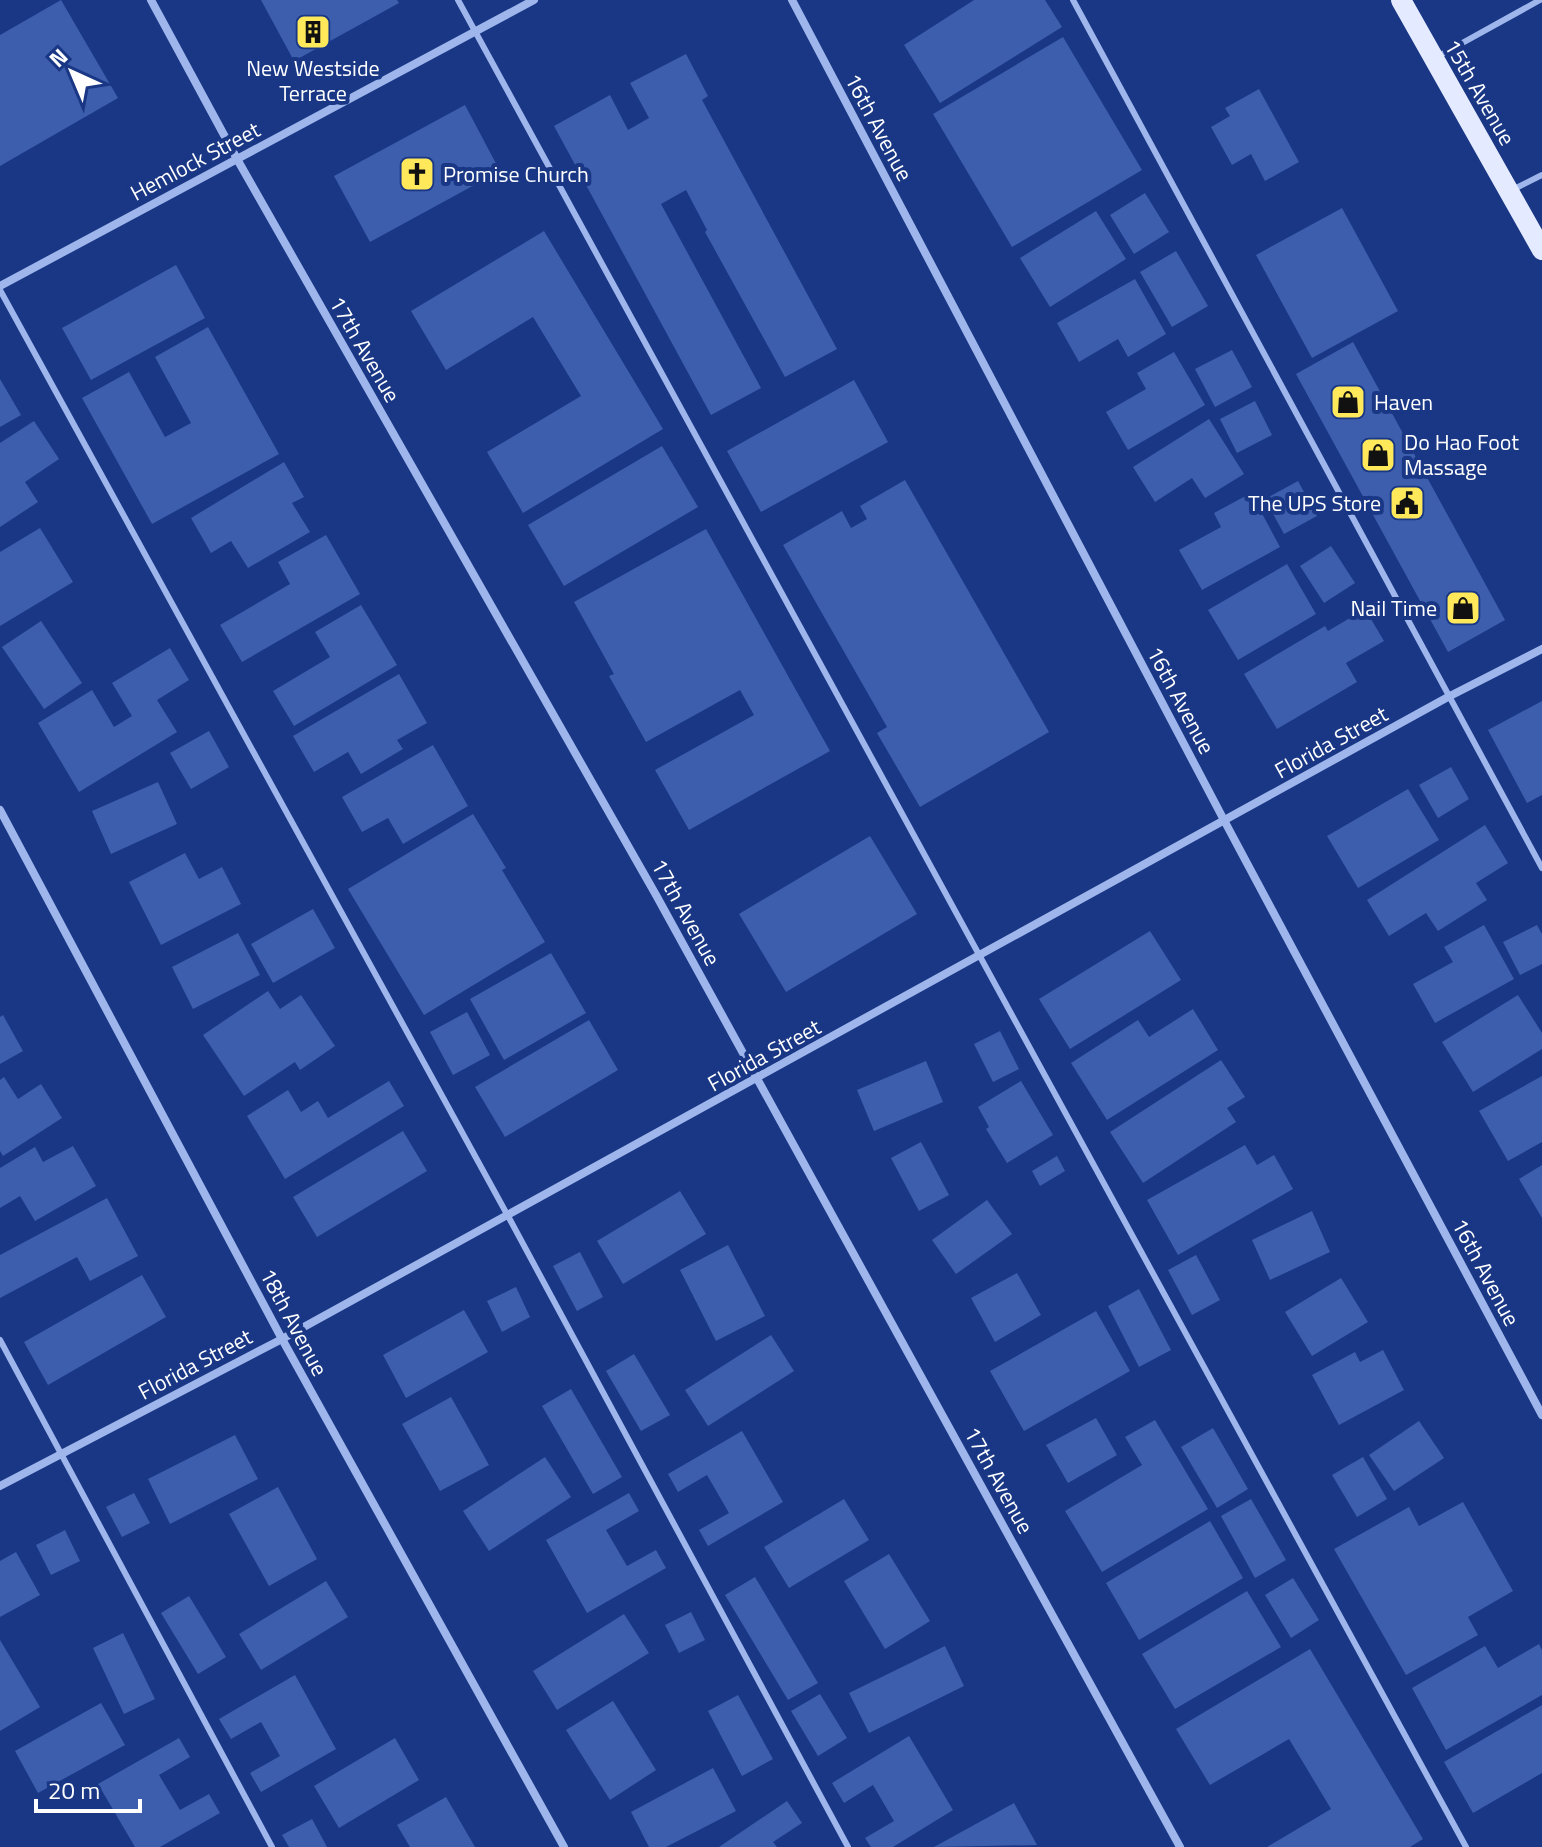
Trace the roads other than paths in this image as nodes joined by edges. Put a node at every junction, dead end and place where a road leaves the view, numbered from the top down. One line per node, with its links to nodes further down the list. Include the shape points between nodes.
1 (151, 0): 10 (street, 17th Avenue)
2 (458, 0): 8 (lane)
3 (534, 0): 8 (street, Hemlock Street)
4 (792, 0): 18 (street, 16th Avenue)
5 (1073, 0): 16 (lane)
6 (1401, 0): 9 (main road, 15th Avenue)
7 (1540, 0): 9 (lane)
8 (475, 32): 10 (street, Hemlock Street); 20 (lane)
9 (1434, 59): 12 (main road, 15th Avenue)
10 (237, 159): 14 (street, Hemlock Street); 21 (street, 17th Avenue)
11 (1542, 175): 12 (lane)
12 (1509, 192): 13 (main road, 15th Avenue)
13 (1542, 250)
14 (0, 288): 22 (lane)
15 (1542, 649): 16 (street, Florida Street)
16 (1448, 697): 18 (street, Florida Street); 19 (lane)
17 (0, 810): 23 (street, 18th Avenue)
18 (1225, 822): 20 (street, Florida Street); 25 (street, 16th Avenue)
19 (1542, 868)
20 (980, 957): 21 (street, Florida Street); 32 (lane)
21 (758, 1079): 22 (street, Florida Street); 31 (street, 17th Avenue)
22 (508, 1216): 23 (street, Florida Street); 30 (lane)
23 (282, 1339): 26 (street, Florida Street); 29 (street, 18th Avenue)
24 (0, 1340): 26 (lane)
25 (1542, 1415)
26 (61, 1454): 27 (street, Florida Street); 28 (lane)
27 (0, 1486)
28 (272, 1847)
29 (564, 1847)
30 (848, 1847)
31 (1180, 1847)
32 (1466, 1847)

